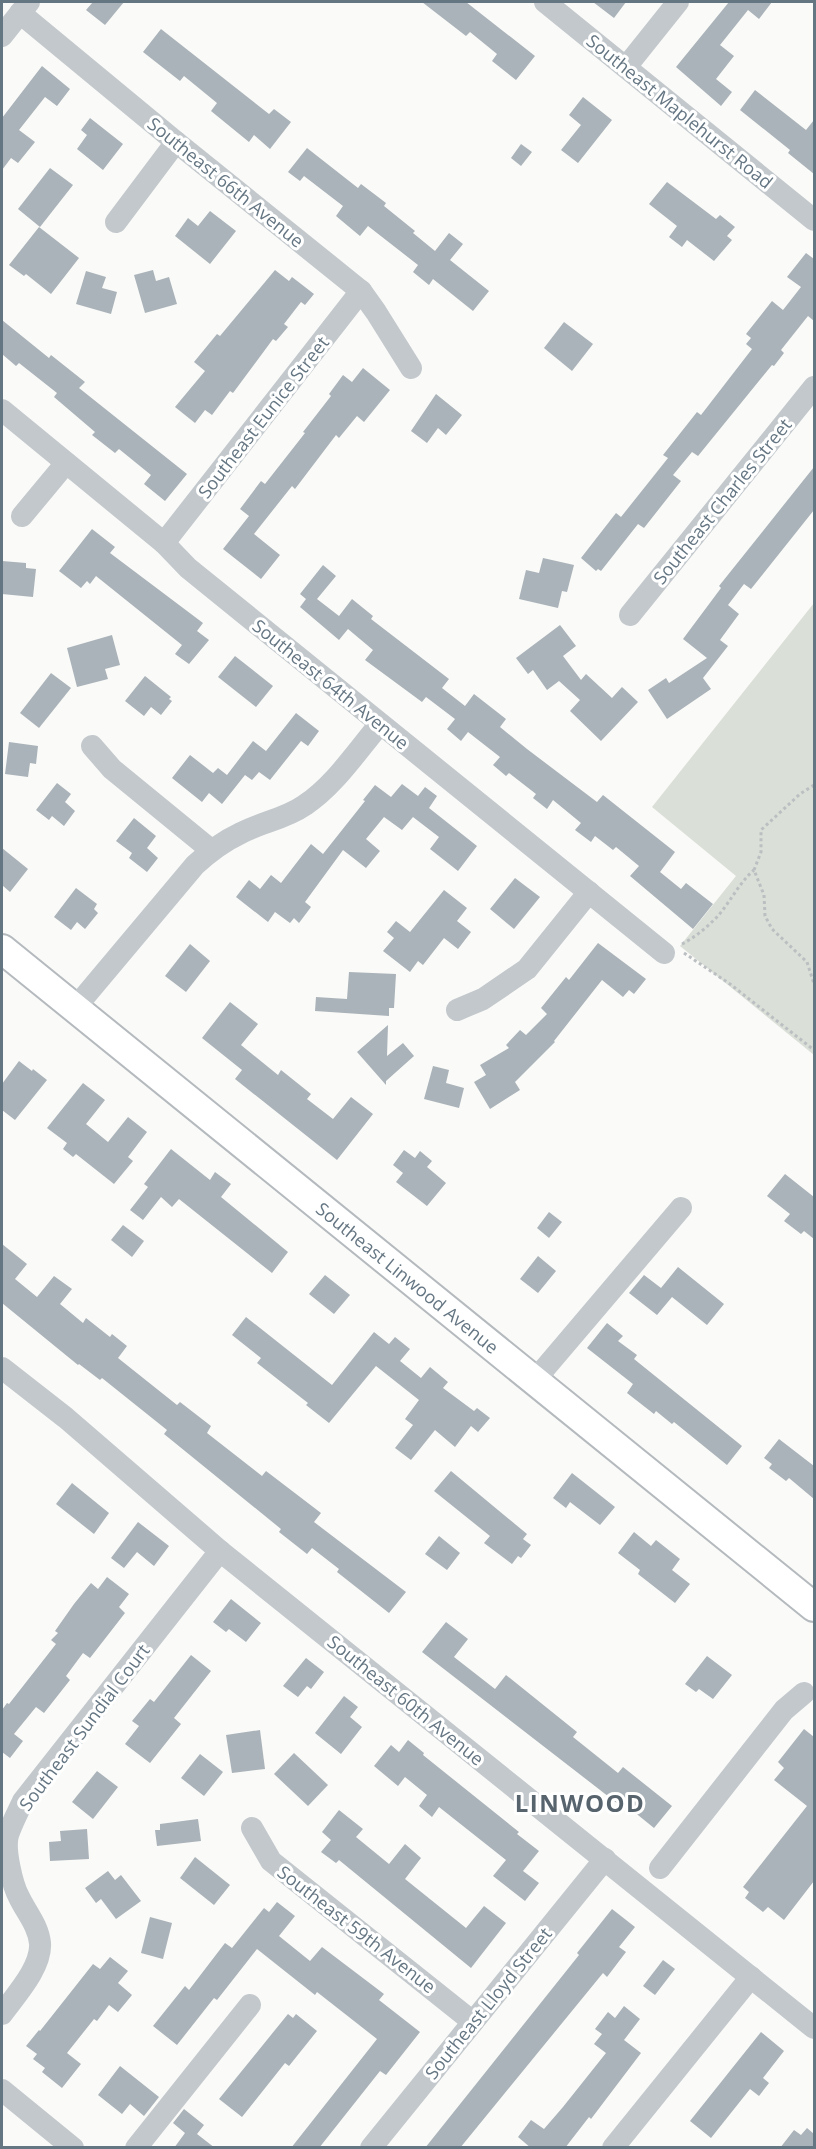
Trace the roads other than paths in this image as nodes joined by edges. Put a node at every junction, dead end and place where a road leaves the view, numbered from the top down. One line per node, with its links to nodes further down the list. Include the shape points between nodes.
1 (545, 2): 5 (street, Southeast Maplehurst Road)
2 (678, 2): 5 (street)
3 (25, 7): 4 (street); 6 (street, Southeast 66th Avenue)
4 (2, 36)
5 (627, 67): 7 (street, Southeast Maplehurst Road)
6 (176, 142): 8 (street); 9 (street, Southeast 66th Avenue)
7 (814, 220)
8 (116, 222)
9 (361, 291): 10 (street, Southeast 66th Avenue); 15 (street, Southeast Eunice Street)
10 (411, 368)
11 (814, 387): 16 (street, Southeast Charles Street)
12 (2, 410): 13 (street, Southeast 64th Avenue)
13 (66, 463): 14 (street); 15 (street, Southeast 64th Avenue)
14 (22, 516)
15 (164, 543): 17 (street, Southeast 64th Avenue, via 188,568)
16 (630, 615)
17 (380, 724): 19 (street, via 322,792 305,806); 20 (street, Southeast 64th Avenue)
18 (92, 746): 19 (street, via 112,769)
19 (211, 850): 23 (street, via 182,878)
20 (589, 892): 22 (street, Southeast 64th Avenue); 24 (street, via 527,969 483,999)
21 (2, 949): 23 (main road, Southeast Linwood Avenue)
22 (664, 953)
23 (75, 1008): 27 (main road, Southeast Linwood Avenue)
24 (457, 1011)
25 (681, 1208): 27 (street)
26 (2, 1368): 28 (street, Southeast 60th Avenue)
27 (534, 1381): 29 (main road, Southeast Linwood Avenue)
28 (220, 1551): 32 (street, Southeast 60th Avenue); 36 (street, Southeast Sundial Court, via 23,1801 7,1837 10,1873 40,1944 26,1982)
29 (814, 1607)
30 (811, 1691): 33 (street, via 784,1710)
31 (252, 1828): 37 (street, Southeast 59th Avenue, via 271,1861)
32 (605, 1859): 34 (street, Southeast 60th Avenue); 37 (street, Southeast Lloyd Street)
33 (660, 1868)
34 (751, 1977): 38 (street, Southeast 60th Avenue); 43 (street)
35 (250, 2005): 41 (street)
36 (2, 2014)
37 (473, 2022): 42 (street, Southeast Lloyd Street)
38 (814, 2028)
39 (2, 2090): 40 (street)
40 (73, 2148)
41 (136, 2148)
42 (371, 2148)
43 (613, 2148)

